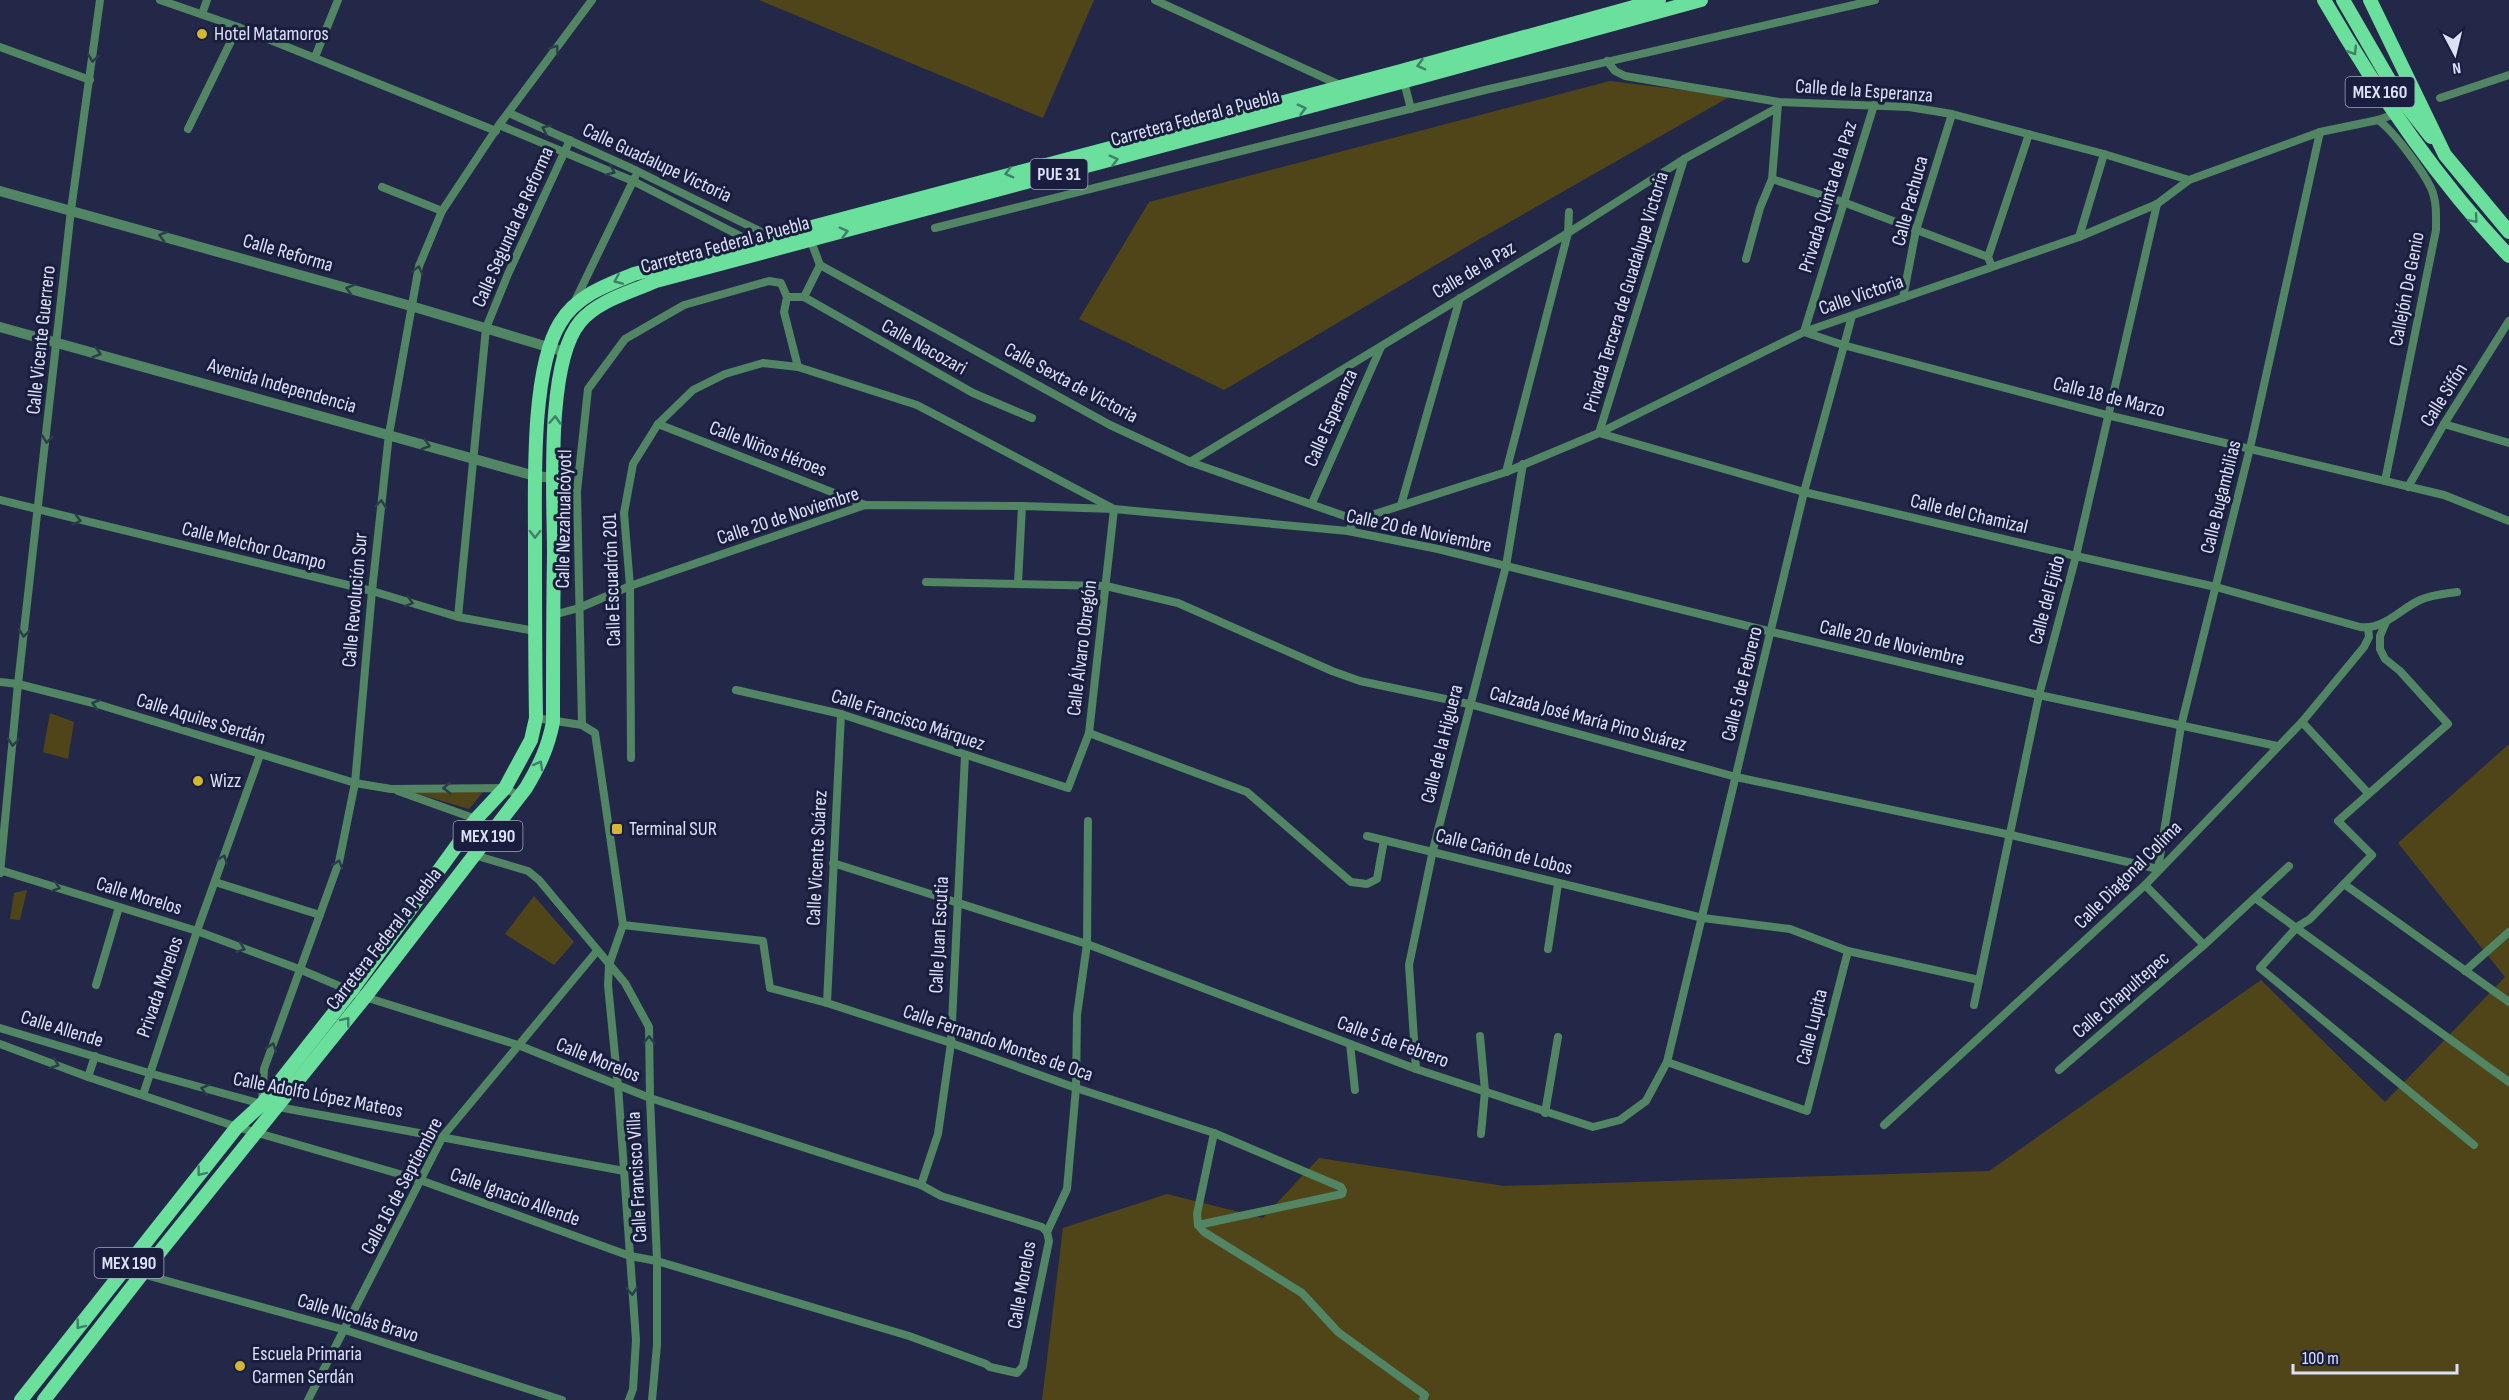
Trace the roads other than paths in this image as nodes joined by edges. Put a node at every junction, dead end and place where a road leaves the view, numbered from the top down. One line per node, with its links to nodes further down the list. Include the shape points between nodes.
1 (100, 0): 19 (street, Calle Vicente Guerrero, one-way to 19)
2 (160, 0): 13 (street, Calle Guadalupe Victoria)
3 (207, 0): 13 (street)
4 (338, 0): 16 (street)
5 (592, 0): 26 (street, Calle Revolución Sur, one-way to 5)
6 (1155, 0): 21 (street)
7 (1659, 0): 21 (main road, Carretera Federal a Puebla / PUE 31, one-way to 21)
8 (1701, 0): 20 (main road, Carretera Federal a Puebla / PUE 31)
9 (1875, 0): 17 (street)
10 (2324, 0): 28 (main road, MEX 160, one-way to 28)
11 (2343, 0): 37 (main road, MEX 160, via 2398,95)
12 (2370, 0): 37 (main road)
13 (202, 14): 14 (street, Calle Guadalupe Victoria)
14 (238, 27): 16 (street, Calle Guadalupe Victoria); 31 (street)
15 (0, 48): 19 (street)
16 (315, 57): 30 (street, Calle Guadalupe Victoria)
17 (1607, 61): 23 (street, Calle de la Esperanza, via 1625,76); 25 (street)
18 (2509, 75): 22 (street)
19 (90, 80): 47 (street, Calle Vicente Guerrero)
20 (1404, 82): 21 (main road, Carretera Federal a Puebla / PUE 31); 25 (street)
21 (1344, 91): 50 (main road, Carretera Federal a Puebla / PUE 31, one-way to 50); 58 (main road, Carretera Federal a Puebla / PUE 31, one-way to 21)
22 (2440, 98)
23 (1778, 105): 24 (street, Calle de la Esperanza); 38 (street, Calle de la Paz); 40 (street)
24 (1874, 105): 27 (street, Calle de la Esperanza); 45 (street, Privada Quinta de la Paz)
25 (1412, 109): 51 (street)
26 (509, 114): 30 (street, Calle Revolución Sur); 34 (street, Calle Guadalupe Victoria, one-way to 26)
27 (1952, 114): 33 (street, Calle de la Esperanza); 52 (street, Calle Pachuca)
28 (2395, 114): 29 (street, Calle Victoria); 62 (main road, MEX 160, one-way to 62, via 2442,180)
29 (2378, 120): 32 (street, Calle Victoria); 98 (street, Callejón De Genio, via 2392,132 2431,187 2436,209 2436,230)
30 (497, 128): 35 (street, Calle Guadalupe Victoria); 48 (street, Calle Revolución Sur)
31 (188, 129)
32 (2320, 132): 41 (street, Calle Victoria); 91 (street, Calle Bugambilias)
33 (2029, 134): 36 (street, Calle de la Esperanza); 63 (street)
34 (570, 140): 35 (street, Calle Segunda de Reforma); 39 (street, Calle Guadalupe Victoria)
35 (564, 151): 42 (street, Calle Guadalupe Victoria, one-way to 42); 76 (street, Calle Segunda de Reforma)
36 (2104, 154): 41 (street, Calle de la Esperanza); 56 (street)
37 (2445, 155): 53 (main road, MEX 160)
38 (1684, 159): 54 (street, Calle de la Paz); 89 (street, Privada Tercera de Guadalupe Victoria)
39 (637, 171): 42 (street); 55 (street, Calle Guadalupe Victoria)
40 (1772, 179): 45 (street); 64 (street)
41 (2189, 180): 46 (street, Calle Victoria)
42 (633, 181): 57 (street, Calle Guadalupe Victoria); 72 (street)
43 (382, 187): 48 (street)
44 (0, 191): 47 (street, Calle Reforma)
45 (1843, 202): 52 (street); 77 (street, Privada Quinta de la Paz)
46 (2157, 204): 56 (street, Calle Victoria); 84 (street, Calle del Ejido)
47 (71, 210): 71 (street, Calle Reforma, one-way to 47); 78 (street, Calle Vicente Guerrero)
48 (442, 211): 71 (street, Calle Revolución Sur, one-way to 48, via 419,266)
49 (1569, 212): 54 (street)
50 (805, 227): 55 (main road, Carretera Federal a Puebla / PUE 31); 58 (street)
51 (935, 228)
52 (1916, 230): 63 (street); 70 (street, Calle Pachuca)
53 (2509, 232)
54 (1568, 233): 69 (street, Calle de la Paz); 95 (street)
55 (771, 236): 57 (main road, Carretera Federal a Puebla / PUE 31); 59 (street, Calle Guadalupe Victoria)
56 (2079, 237): 66 (street, Calle Victoria)
57 (752, 241): 60 (street, Calle Guadalupe Victoria); 61 (main road, Carretera Federal a Puebla / PUE 31)
58 (811, 241): 59 (main road, Carretera Federal a Puebla / PUE 31); 65 (street)
59 (786, 247): 60 (main road, Carretera Federal a Puebla / PUE 31)
60 (766, 253): 61 (main road, Carretera Federal a Puebla / PUE 31)
61 (731, 254): 72 (main road, Carretera Federal a Puebla / PUE 31, one-way to 72, via 634,273 598,289); 82 (main road, Carretera Federal a Puebla / PUE 31, via 602,305 580,322)
62 (2509, 256)
63 (1988, 257): 66 (street)
64 (1746, 259)
65 (820, 265): 68 (street); 93 (street, Calle Sexta de Victoria, via 1110,425)
66 (1992, 268): 70 (street, Calle Victoria)
67 (787, 297): 68 (street); 83 (street, via 784,312); 120 (street, Calle Nezahualcóyotl, via 781,283 769,280 684,306 625,339 588,389 577,490)
68 (804, 297): 85 (street, Calle Nacozari, via 973,393)
69 (1460, 298): 80 (street, Calle de la Paz); 104 (street)
70 (1903, 298): 73 (street, Calle Victoria)
71 (411, 306): 76 (street, Calle Reforma); 88 (street, Calle Revolución Sur)
72 (572, 307): 81 (main road, Carretera Federal a Puebla / PUE 31)
73 (1852, 316): 77 (street, Calle Victoria); 79 (street, Calle 5 de Febrero)
74 (2509, 321): 87 (street, Calle Sifón)
75 (0, 327): 78 (street, Avenida Independencia)
76 (486, 328): 81 (street, Calle Reforma); 92 (street, Calle Segunda de Reforma)
77 (1804, 332): 79 (street, Calle 18 de Marzo); 89 (street, Calle Victoria)
78 (57, 342): 88 (street, Avenida Independencia, one-way to 88); 107 (street, Calle Vicente Guerrero, one-way to 107)
79 (1844, 345): 84 (street, Calle 18 de Marzo); 100 (street, Calle 5 de Febrero)
80 (1381, 346): 93 (street, Calle de la Paz); 102 (street, Calle Esperanza)
81 (548, 347): 82 (street, Calle Reforma); 96 (main road, Carretera Federal a Puebla / PUE 31)
82 (565, 352): 97 (main road, Carretera Federal a Puebla / PUE 31, one-way to 82, via 557,389)
83 (798, 367): 86 (street, Calle Escuadrón 201, via 763,363 725,374 693,390); 106 (street, Calle Escuadrón 201, via 916,405)
84 (2107, 415): 91 (street, Calle 18 de Marzo); 111 (street, Calle del Ejido)
85 (1032, 418)
86 (658, 424): 103 (street, Calle Niños Héroes); 115 (street, Calle Escuadrón 201, via 633,464 624,513)
87 (2444, 424): 90 (street); 99 (street, Calle Sifón)
88 (389, 434): 92 (street, Avenida Independencia, one-way to 92); 118 (street, Calle Revolución Sur, one-way to 88)
89 (1599, 434): 94 (street, Calle Victoria); 100 (street, Calle del Chamizal)
90 (2509, 443)
91 (2250, 448): 98 (street, Calle 18 de Marzo); 117 (street, Calle Bugambilias)
92 (475, 459): 96 (street, Avenida Independencia); 122 (street, Calle Segunda de Reforma)
93 (1190, 462): 102 (street, Calle Sexta de Victoria)
94 (1523, 464): 95 (street, Calle Victoria); 112 (street, Calle de la Higuera)
95 (1506, 472): 104 (street, Calle Victoria)
96 (535, 476): 97 (street, Avenida Independencia); 125 (main road, Carretera Federal a Puebla / MEX 190, one-way to 125)
97 (554, 478): 121 (main road, Carretera Federal a Puebla / MEX 190)
98 (2385, 482): 99 (street, Calle 18 de Marzo)
99 (2408, 487): 109 (street, Calle 18 de Marzo, via 2444,495)
100 (1804, 492): 111 (street, Calle del Chamizal); 126 (street, Calle 5 de Febrero)
101 (0, 500): 107 (street, Calle Melchor Ocampo)
102 (1312, 503): 108 (street, Calle Sexta de Victoria)
103 (865, 505): 105 (street, Calle 20 de Noviembre); 115 (street, Calle 20 de Noviembre)
104 (1401, 505): 108 (street, Calle Victoria)
105 (1022, 506): 106 (street, Calle 20 de Noviembre); 114 (street)
106 (1114, 509): 110 (street, Calle 20 de Noviembre); 116 (street, Calle Álvaro Obregón)
107 (39, 511): 118 (street, Calle Melchor Ocampo, one-way to 118); 128 (street, Calle Vicente Guerrero, one-way to 128)
108 (1356, 520): 110 (street)
109 (2509, 521)
110 (1348, 531): 112 (street, Calle 20 de Noviembre)
111 (2076, 556): 117 (street, Calle del Chamizal); 130 (street, Calle del Ejido)
112 (1506, 566): 126 (street, Calle 20 de Noviembre); 131 (street, Calle de la Higuera)
113 (926, 582): 114 (street, Calzada José María Pino Suárez)
114 (1018, 583): 116 (street, Calzada José María Pino Suárez)
115 (630, 586): 120 (street, Calle 20 de Noviembre); 142 (street, Calle Escuadrón 201)
116 (1106, 586): 131 (street, Calzada José María Pino Suárez, via 1178,603 1360,681); 138 (street, Calle Álvaro Obregón)
117 (2216, 587): 124 (street, Calle del Chamizal); 137 (street, Calle Bugambilias)
118 (372, 591): 122 (street, Calle Melchor Ocampo, one-way to 122); 144 (street, Calle Revolución Sur)
119 (2457, 592): 123 (street, via 2417,601)
120 (579, 608): 121 (street, Calle 20 de Noviembre); 136 (street, Calle Escuadrón 201)
121 (554, 615): 134 (main road, Carretera Federal a Puebla / MEX 190)
122 (458, 616): 125 (street, Calle Melchor Ocampo)
123 (2386, 622): 124 (street); 148 (street, via 2380,643 2385,659 2448,724)
124 (2368, 628): 135 (street, Calle Diagonal Colima, via 2364,647)
125 (535, 631): 133 (main road, Carretera Federal a Puebla / MEX 190)
126 (1772, 632): 130 (street, Calle 20 de Noviembre); 143 (street, Calle 5 de Febrero)
127 (0, 682): 128 (street, Calle Aquiles Serdán)
128 (18, 684): 140 (street, Calle Aquiles Serdán, one-way to 128, via 97,704); 161 (street, Calle Vicente Guerrero, one-way to 161)
129 (736, 690): 132 (street, Calle Francisco Márquez)
130 (2039, 695): 137 (street, Calle 20 de Noviembre); 153 (street, Calle del Ejido)
131 (1469, 704): 143 (street, Calzada José María Pino Suárez); 156 (street, Calle de la Higuera)
132 (841, 714): 141 (street, Calle Francisco Márquez); 158 (street, Calle Vicente Suárez)
133 (536, 718): 134 (street); 145 (main road, Carretera Federal a Puebla / MEX 190, via 531,740)
134 (553, 722): 136 (street); 149 (main road, Carretera Federal a Puebla / MEX 190, one-way to 134, via 548,748)
135 (2302, 722): 139 (street, Calle Diagonal Colima); 148 (street)
136 (582, 725): 171 (street, via 595,733)
137 (2181, 726): 139 (street, Calle 20 de Noviembre); 160 (street, Calle Bugambilias)
138 (1089, 733): 146 (street, Calle Álvaro Obregón); 155 (street, via 1247,792 1351,882 1367,884 1377,879)
139 (2277, 746): 160 (street, Calle Diagonal Colima)
140 (260, 755): 144 (street, Calle Aquiles Serdán); 162 (street, Privada Morelos, one-way to 140)
141 (965, 755): 146 (street, Calle Francisco Márquez); 167 (street, Calle Juan Escutia)
142 (631, 758)
143 (1736, 777): 153 (street, Calzada José María Pino Suárez); 170 (street, Calle 5 de Febrero)
144 (355, 783): 147 (street, Calle Aquiles Serdán); 169 (street, Calle Revolución Sur, one-way to 144, via 339,862)
145 (505, 788): 147 (street, Calle Aquiles Serdán, one-way to 147); 149 (street); 150 (main road, Carretera Federal a Puebla / MEX 190)
146 (1068, 788)
147 (392, 789): 150 (street, Calle Aquiles Serdán)
148 (2368, 793): 164 (street, via 2338,821 2372,855)
149 (519, 796): 152 (main road, Carretera Federal a Puebla / MEX 190)
150 (476, 819): 152 (street, Calle Aquiles Serdán); 185 (main road, Carretera Federal a Puebla / MEX 190)
151 (1088, 821): 175 (street)
152 (493, 830): 157 (main road, Carretera Federal a Puebla / MEX 190)
153 (2011, 835): 160 (street, Calzada José María Pino Suárez); 183 (street, Calle del Ejido)
154 (1367, 836): 155 (street, Calle Cañón de Lobos)
155 (1384, 840): 156 (street, Calle Cañón de Lobos)
156 (1433, 850): 163 (street, Calle Cañón de Lobos); 199 (street, Calle de la Higuera, via 1409,965)
157 (474, 855): 178 (street, Calle Francisco Villa, via 528,871); 186 (main road, Carretera Federal a Puebla / MEX 190)
158 (833, 863): 167 (street); 188 (street, Calle Vicente Suárez)
159 (2289, 866): 166 (street, Calle Chapultepec)
160 (2158, 869): 165 (street, Calle Diagonal Colima)
161 (0, 871): 168 (street, Calle Morelos, one-way to 168)
162 (215, 882): 169 (street); 173 (street, Privada Morelos)
163 (1558, 884): 170 (street, Calle Cañón de Lobos); 177 (street)
164 (2344, 884): 172 (street); 182 (street)
165 (2145, 885): 176 (street); 213 (street, Calle Diagonal Colima)
166 (2255, 898): 172 (street); 176 (street, Calle Chapultepec)
167 (956, 902): 175 (street); 193 (street, Calle Juan Escutia)
168 (119, 907): 173 (street, Calle Morelos); 184 (street)
169 (320, 915): 181 (street, Calle Revolución Sur)
170 (1703, 918): 179 (street, Calle Cañón de Lobos, via 1790,929); 198 (street, Calle 5 de Febrero)
171 (623, 925): 180 (street); 188 (street, Calle Fernando Montes de Oca, via 763,941 770,988)
172 (2297, 927): 203 (street); 219 (street, via 2260,968)
173 (197, 931): 181 (street, Calle Morelos, one-way to 181); 201 (street, Privada Morelos)
174 (2509, 932): 182 (street)
175 (1087, 944): 195 (street, Calle 5 de Febrero); 205 (street, via 1077,1015)
176 (2204, 945): 200 (street, Calle Chapultepec)
177 (1548, 950)
178 (597, 951): 180 (street, Calle Francisco Villa); 196 (street, Calle 16 de Septiembre)
179 (1848, 951): 183 (street, Calle Cañón de Lobos); 198 (street, Calle Lupita, via 1807,1111)
180 (609, 965): 204 (street, Calle Francisco Villa); 209 (street, Calle Francisco Villa, one-way to 180, via 649,1027 625,983)
181 (299, 969): 185 (street, Calle Morelos); 210 (street, Calle Revolución Sur, one-way to 181, via 264,1069)
182 (2465, 971): 187 (street)
183 (1979, 980): 189 (street, Calle del Ejido)
184 (96, 985)
185 (352, 990): 186 (street, Calle Morelos); 210 (main road, Carretera Federal a Puebla / MEX 190)
186 (365, 997): 196 (street, Calle Morelos); 211 (main road, Carretera Federal a Puebla / MEX 190, one-way to 186)
187 (2509, 1002)
188 (827, 1003): 193 (street, Calle Fernando Montes de Oca)
189 (1974, 1005)
190 (0, 1028): 197 (street, Calle Allende)
191 (1480, 1036): 207 (street)
192 (1558, 1037): 212 (street)
193 (951, 1043): 205 (street, Calle Fernando Montes de Oca); 222 (street, Calle Juan Escutia, via 938,1134)
194 (0, 1044): 202 (street, Calle Ignacio Allende, one-way to 202)
195 (1350, 1044): 199 (street, Calle 5 de Febrero); 206 (street)
196 (518, 1045): 204 (street, Calle Morelos); 218 (street, Calle 16 de Septiembre)
197 (95, 1056): 201 (street, Calle Allende); 202 (street)
198 (1667, 1062): 212 (street, Calle 5 de Febrero, via 1646,1101 1620,1120 1593,1127)
199 (1416, 1069): 207 (street, Calle 5 de Febrero)
200 (2059, 1070)
201 (149, 1073): 208 (street, Privada Morelos); 210 (street, Calle Adolfo López Mateos, one-way to 201)
202 (88, 1077): 208 (street, Calle Ignacio Allende)
203 (2509, 1082)
204 (618, 1086): 209 (street, Calle Morelos); 220 (street, Calle Francisco Villa)
205 (1076, 1088): 216 (street, Calle Fernando Montes de Oca); 224 (street, via 1067,1189)
206 (1355, 1090)
207 (1485, 1091): 212 (street, Calle 5 de Febrero); 217 (street)
208 (143, 1095): 214 (street, Calle Ignacio Allende)
209 (650, 1098): 222 (street, Calle Morelos); 226 (street, Calle Francisco Villa)
210 (262, 1104): 211 (street, Calle Adolfo López Mateos); 214 (main road, Carretera Federal a Puebla / MEX 190)
211 (278, 1107): 215 (main road, Carretera Federal a Puebla / MEX 190); 218 (street, Calle Adolfo López Mateos)
212 (1545, 1113)
213 (1884, 1125)
214 (237, 1127): 215 (street, Calle Ignacio Allende); 227 (main road, MEX 190, one-way to 227)
215 (257, 1132): 221 (street, Calle Ignacio Allende); 228 (main road, MEX 190)
216 (1214, 1134): 223 (street); 223 (street, Calle Fernando Montes de Oca, via 1343,1191)
217 (1481, 1134)
218 (443, 1136): 220 (street, Calle Adolfo López Mateos); 221 (street, Calle 16 de Septiembre)
219 (2474, 1145)
220 (624, 1170): 225 (street, Calle Francisco Villa)
221 (420, 1180): 225 (street, Calle Ignacio Allende); 229 (street, Calle 16 de Septiembre)
222 (921, 1185): 224 (street, Calle Morelos, via 941,1196 1042,1227)
223 (1198, 1225): 237 (street, via 1302,1293 1338,1332 1425,1395)
224 (1047, 1232): 230 (street, Calle Morelos, via 1049,1241)
225 (630, 1256): 226 (street, Calle Ignacio Allende); 235 (street, Calle Francisco Villa, one-way to 235, via 636,1340)
226 (657, 1261): 230 (street, Calle Ignacio Allende, via 909,1336 990,1367); 236 (street, Calle Francisco Villa, via 657,1345)
227 (126, 1267): 228 (street, Calle Nicolás Bravo); 231 (main road, MEX 190, one-way to 231)
228 (142, 1274): 229 (street, Calle Nicolás Bravo); 232 (main road, MEX 190)
229 (345, 1330): 233 (street, Calle 16 de Septiembre); 234 (street, Calle Nicolás Bravo)
230 (1020, 1372)
231 (21, 1400)
232 (44, 1400)
233 (308, 1400)
234 (562, 1400)
235 (629, 1400)
236 (652, 1400)
237 (1423, 1400)

